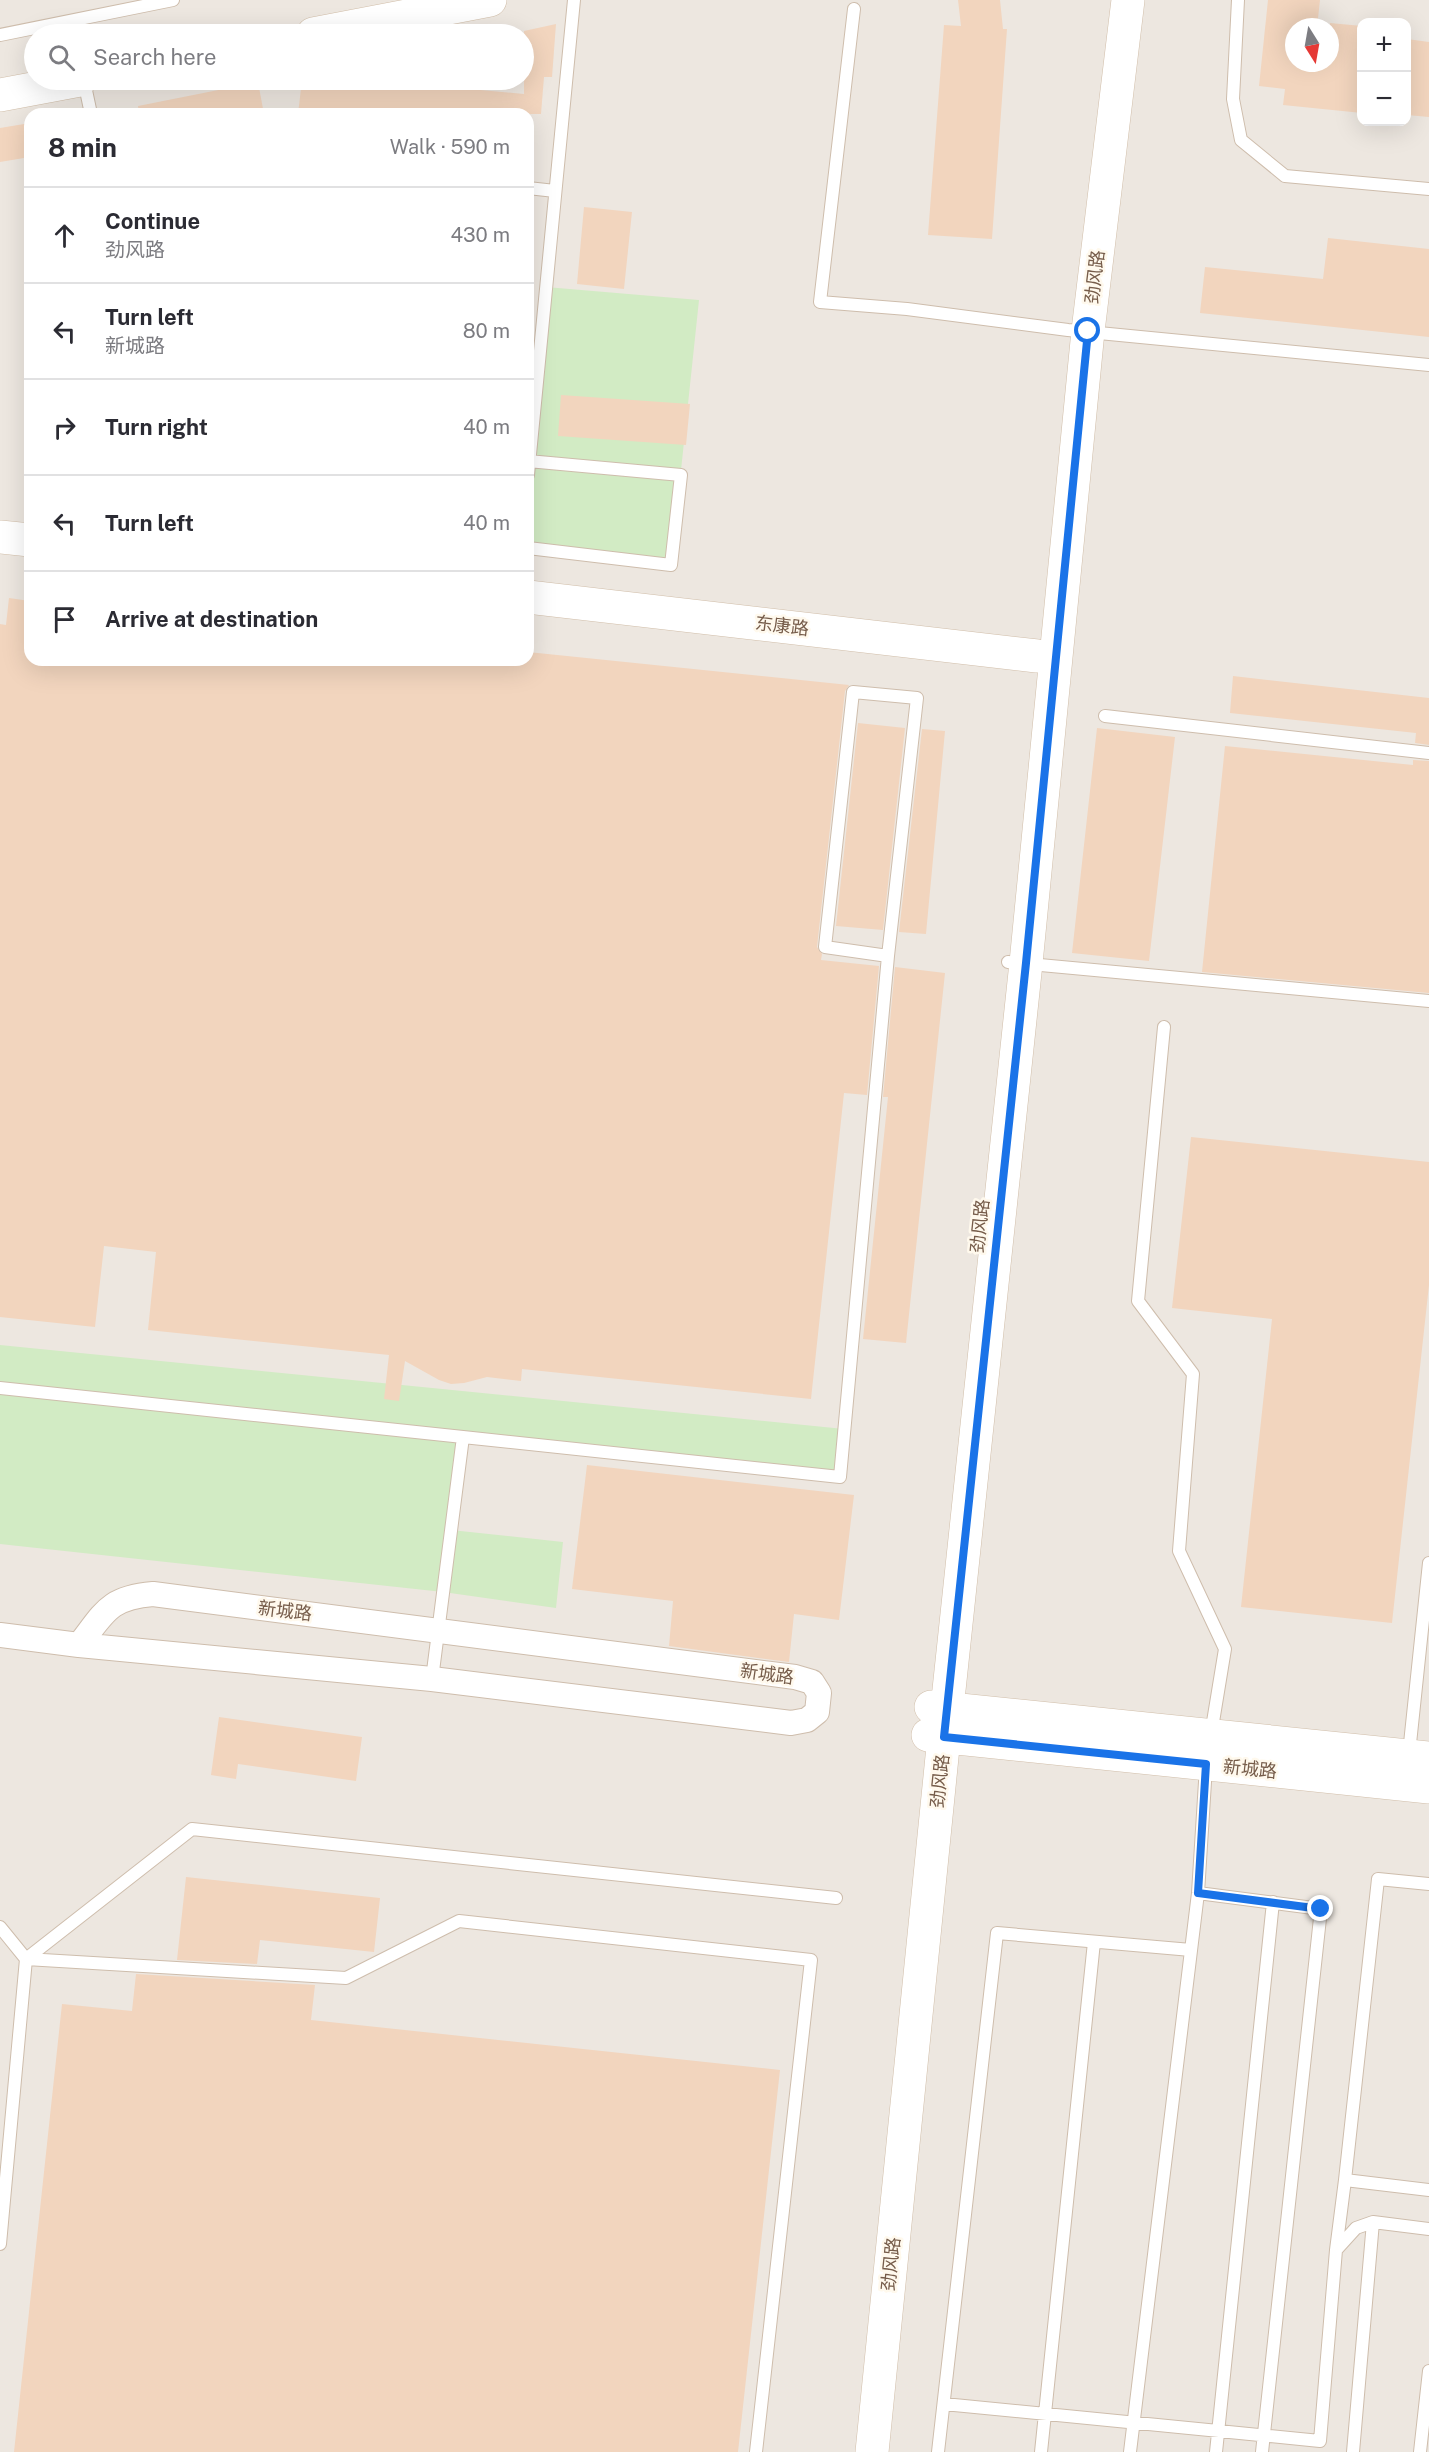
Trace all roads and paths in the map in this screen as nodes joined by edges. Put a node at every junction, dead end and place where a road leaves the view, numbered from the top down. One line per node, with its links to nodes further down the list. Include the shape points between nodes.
1 (173, 0): 8 (lane)
2 (490, 0): 9 (street)
3 (574, 0): 18 (lane)
4 (1106, 0): 19 (street, 劲风路)
5 (1128, 0): 19 (street, 劲风路)
6 (1238, 0): 17 (lane, via 1233,99 1241,140 1285,176)
7 (854, 9): 19 (lane, via 820,302)
8 (51, 24)
9 (365, 24)
10 (24, 29): 11 (lane)
11 (0, 34)
12 (27, 90): 14 (street)
13 (85, 90): 15 (lane)
14 (0, 95)
15 (89, 108)
16 (534, 189): 18 (lane)
17 (1429, 189)
18 (555, 191): 21 (lane)
19 (1078, 331): 20 (lane); 27 (street, 劲风路); 31 (street, 劲风路)
20 (1429, 365)
21 (534, 409)
22 (534, 461): 25 (lane, via 681,475 671,565)
23 (0, 537): 24 (street)
24 (24, 539)
25 (534, 549)
26 (534, 598): 27 (street, 东康路)
27 (1037, 656): 31 (street, 劲风路)
28 (1105, 716): 29 (lane)
29 (1429, 753)
30 (888, 956): 30 (lane, via 917,698 853,692 825,948); 35 (lane, via 840,1477)
31 (1017, 962): 32 (lane); 41 (street, 劲风路)
32 (1429, 1001)
33 (1164, 1027): 42 (lane, via 1138,1301 1193,1374 1179,1551 1225,1649)
34 (0, 1388): 35 (lane)
35 (463, 1437): 37 (lane)
36 (1429, 1563): 43 (lane)
37 (440, 1631): 39 (street, 新城路, via 153,1594 131,1596 111,1605); 40 (lane); 40 (street, 新城路, via 795,1677 812,1682 819,1693 817,1712 807,1720 791,1723)
38 (0, 1635): 39 (street, 新城路)
39 (79, 1645): 40 (street, 新城路)
40 (432, 1679)
41 (938, 1722): 42 (street, 新城路); 65 (street, 劲风路); 66 (street, 劲风路)
42 (1208, 1750): 43 (street, 新城路); 45 (lane)
43 (1415, 1771)
44 (1429, 1884): 52 (lane, via 1378,1879)
45 (1198, 1893): 47 (lane); 50 (lane)
46 (836, 1898): 51 (lane, via 192,1829)
47 (1273, 1902): 62 (lane); 63 (lane, via 1321,1909)
48 (0, 1926): 51 (lane)
49 (1094, 1942): 50 (lane); 59 (lane, via 997,1934); 60 (lane)
50 (1191, 1950): 61 (lane)
51 (26, 1959): 56 (lane); 64 (lane, via 346,1978 459,1921 811,1960)
52 (1345, 2180): 53 (lane); 57 (lane)
53 (1429, 2190)
54 (1373, 2222): 55 (lane); 57 (lane, via 1356,2228); 72 (lane)
55 (1429, 2229)
56 (0, 2244)
57 (1336, 2250): 63 (lane, via 1320,2441)
58 (1429, 2371): 73 (lane)
59 (944, 2404): 60 (lane); 67 (lane)
60 (1044, 2414): 61 (lane); 68 (lane)
61 (1133, 2423): 62 (lane); 69 (lane)
62 (1218, 2431): 63 (lane); 70 (lane)
63 (1263, 2436): 71 (lane)
64 (756, 2452)
65 (850, 2452)
66 (872, 2452)
67 (938, 2452)
68 (1041, 2452)
69 (1130, 2452)
70 (1216, 2452)
71 (1262, 2452)
72 (1353, 2452)
73 (1420, 2452)

